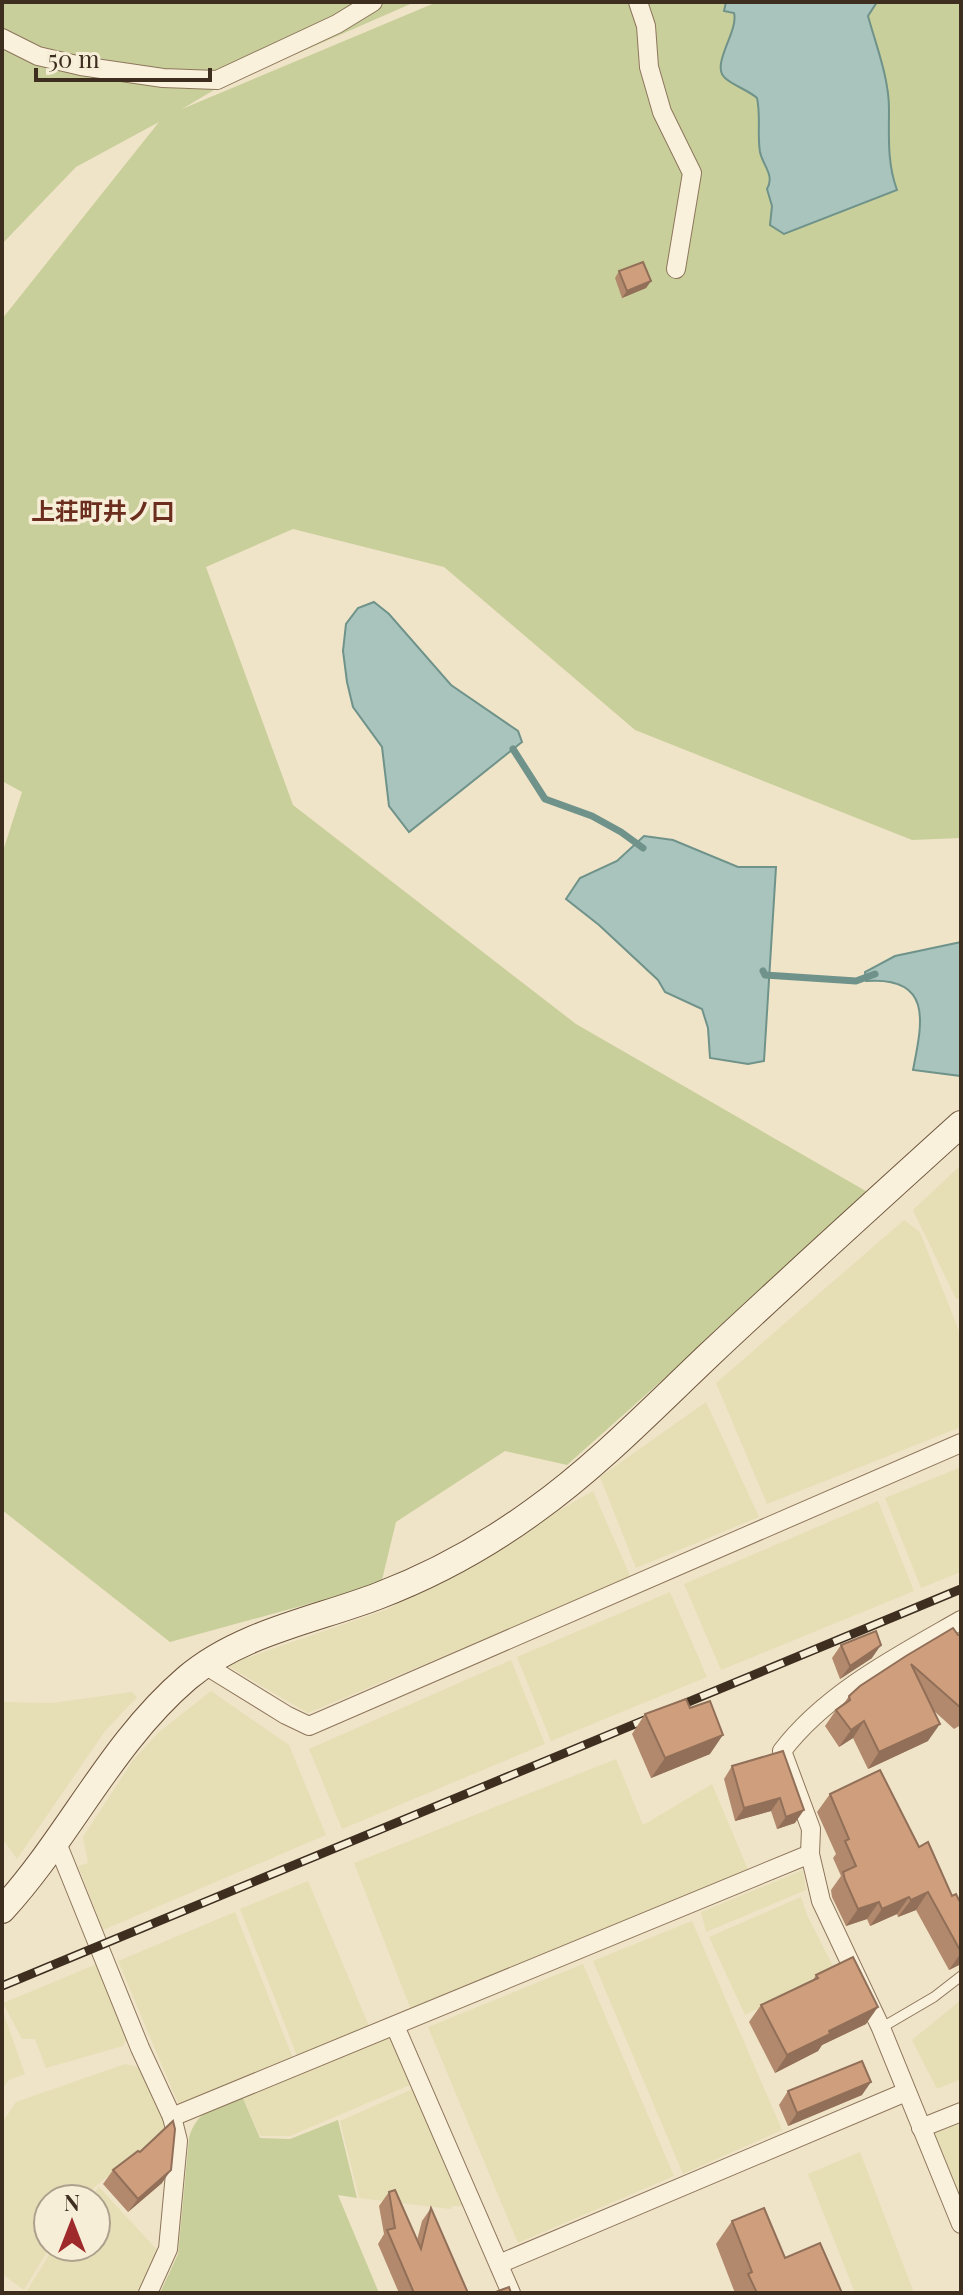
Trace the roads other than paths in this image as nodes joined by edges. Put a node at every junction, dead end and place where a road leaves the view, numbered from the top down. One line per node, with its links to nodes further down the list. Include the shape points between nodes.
1 (373, 2): 3 (street, via 217,80 81,66 38,56)
2 (638, 2): 4 (street, via 662,112 692,173)
3 (2, 38)
4 (676, 269)
5 (961, 1124): 8 (street, via 535,1511 430,1575 250,1641)
6 (961, 1443): 8 (street, via 309,1726)
7 (961, 1620): 10 (street, via 830,1701 782,1751 811,1829)
8 (205, 1665): 9 (street, via 137,1727)
9 (57, 1843): 11 (street); 17 (street)
10 (810, 1854): 13 (street); 14 (street, via 821,1901)
11 (2, 1910)
12 (961, 1976): 14 (lane)
13 (395, 2026): 17 (street); 20 (street)
14 (881, 2028): 15 (street)
15 (906, 2092): 18 (street); 20 (street)
16 (961, 2112): 18 (street)
17 (172, 2117): 21 (street, via 178,2141 168,2249)
18 (921, 2128): 19 (street)
19 (961, 2224)
20 (499, 2264): 22 (street)
21 (148, 2293)
22 (511, 2293)

